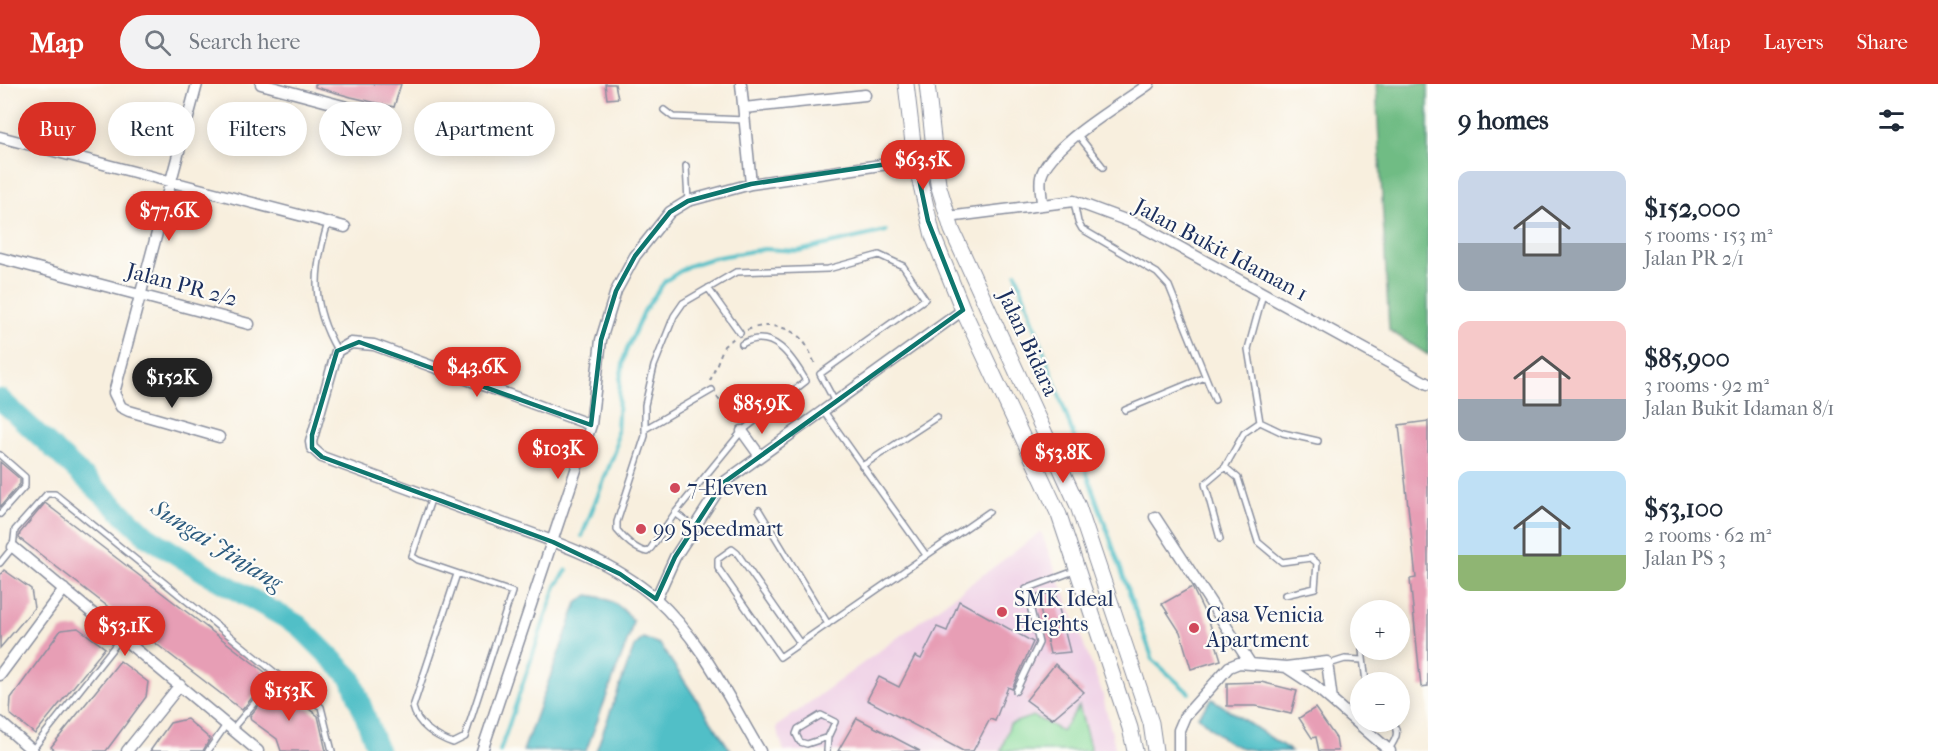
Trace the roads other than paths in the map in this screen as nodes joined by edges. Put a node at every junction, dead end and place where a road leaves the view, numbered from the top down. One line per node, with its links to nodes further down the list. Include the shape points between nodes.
1 (197, 84): 17 (street)
2 (261, 84): 8 (street)
3 (741, 84): 9 (street)
4 (906, 84): 14 (main road, Jalan Bidara)
5 (927, 84): 22 (main road, Jalan Bidara, via 938,184)
6 (1149, 84): 12 (street)
7 (865, 95): 9 (street)
8 (328, 102)
9 (744, 108): 11 (street)
10 (664, 110): 11 (lane, via 673,117)
11 (745, 120): 18 (street)
12 (1078, 135): 16 (lane); 21 (street, via 1048,162 1041,178)
13 (0, 136): 17 (street)
14 (915, 160): 18 (street); 29 (main road, Jalan Bidara, via 928,221)
15 (686, 166): 19 (lane)
16 (1103, 167)
17 (171, 181): 23 (street); 27 (street)
18 (751, 184): 19 (street)
19 (688, 201): 43 (street, via 670,212 656,228 616,291 601,340)
20 (1074, 201): 21 (street, Jalan Bukit Idaman 1); 28 (street, Jalan Bukit Idaman 1, via 1139,225); 34 (lane, via 1082,229 1157,273 1169,286)
21 (1042, 205): 22 (street, Jalan Bukit Idaman 1)
22 (948, 217): 97 (main road, Jalan Bidara, via 1078,506 1151,723)
23 (328, 223): 24 (street); 33 (lane, via 315,285 326,331)
24 (345, 227)
25 (0, 258): 27 (street, Jalan PR 2/2)
26 (708, 288): 31 (lane); 38 (lane, via 736,272 828,269 879,255 903,266 925,299 820,374); 44 (lane, via 683,303 674,316 654,366 645,405)
27 (141, 294): 30 (street, Jalan PR 2/2); 46 (street, via 114,393 121,407)
28 (1263, 294): 35 (street, Jalan Bukit Idaman 1); 42 (lane, via 1248,349)
29 (963, 310): 38 (street); 64 (main road, Jalan Bidara, via 1057,510)
30 (249, 324)
31 (740, 333)
32 (741, 344): 45 (lane, via 753,340 780,345 806,381)
33 (337, 351): 43 (street, via 359,342 374,345); 52 (street, via 312,435 312,448 322,457)
34 (1205, 377): 37 (lane); 40 (lane)
35 (1428, 384)
36 (712, 390): 44 (lane)
37 (1215, 400)
38 (835, 402): 39 (street)
39 (823, 410): 49 (street); 50 (lane)
40 (1125, 410)
41 (937, 417): 50 (lane)
42 (1260, 422): 47 (lane, via 1283,433); 51 (lane, via 1244,433)
43 (591, 425): 60 (street)
44 (645, 429): 55 (lane, via 617,530 640,551 647,552)
45 (742, 431): 49 (street); 55 (lane)
46 (219, 437)
47 (1318, 441)
48 (0, 455): 56 (lane, via 25,477 25,486)
49 (760, 456): 58 (street, via 723,483)
50 (862, 466): 62 (lane)
51 (1225, 467): 59 (lane, via 1205,484); 67 (lane, via 1239,478 1258,542 1282,562 1311,558 1317,563 1316,588)
52 (432, 497): 60 (street); 65 (lane, via 412,556)
53 (759, 510): 69 (lane)
54 (989, 512): 62 (lane)
55 (675, 513): 58 (lane)
56 (0, 514)
57 (1155, 517): 74 (street)
58 (694, 526): 68 (street)
59 (1220, 539)
60 (553, 542): 68 (street, via 620,574); 93 (street)
61 (13, 547): 63 (lane); 66 (street); 79 (lane, via 15,530 47,494 55,494)
62 (926, 555): 69 (lane)
63 (0, 563)
64 (1078, 569): 81 (lane, via 1026,589 1039,642); 96 (main road, Jalan Bidara)
65 (457, 574): 65 (lane, via 413,707 419,720 434,734 453,743 465,737 512,592)
66 (64, 589): 70 (street); 78 (street)
67 (1285, 596)
68 (656, 599): 94 (street, via 708,663)
69 (828, 624): 71 (lane)
70 (122, 636): 80 (street); 87 (lane)
71 (800, 643): 71 (lane, via 777,656 718,568 718,559 728,550 737,553)
72 (1350, 659): 75 (lane)
73 (1362, 660): 77 (lane)
74 (1250, 663): 76 (street); 98 (street, via 1229,667 1185,716 1179,730)
75 (1329, 664): 76 (street, via 1324,661); 82 (street)
76 (1286, 667): 82 (street)
77 (1364, 672)
78 (0, 675)
79 (278, 675): 84 (lane); 92 (lane, via 321,707)
80 (180, 685): 84 (street); 89 (street)
81 (1016, 691)
82 (1332, 700): 88 (street)
83 (0, 722): 87 (street)
84 (230, 726): 90 (lane); 91 (street)
85 (1397, 732): 88 (lane)
86 (828, 737): 86 (lane, via 835,722 821,715 796,734 800,742 807,744); 95 (lane)
87 (33, 750)
88 (1389, 750)
89 (128, 751)
90 (208, 751)
91 (258, 751)
92 (332, 751)
93 (482, 751)
94 (760, 751)
95 (827, 751)
96 (1135, 751)
97 (1155, 751)
98 (1179, 751)

